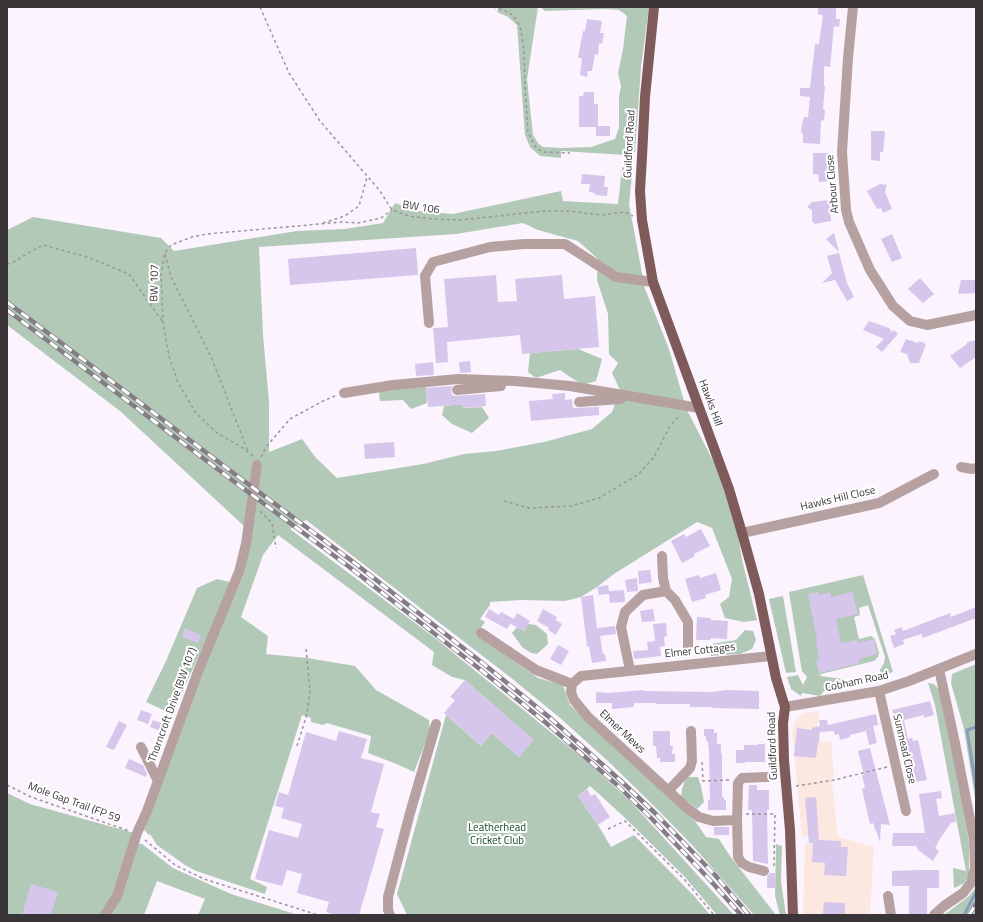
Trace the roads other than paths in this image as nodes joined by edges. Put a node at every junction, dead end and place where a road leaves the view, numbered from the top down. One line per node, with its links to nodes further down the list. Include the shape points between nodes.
1 (654, 7): 3 (main road, Guildford Road, via 645,97 640,191 642,220)
2 (854, 7): 4 (street, Arbour Close, via 842,152 849,222 870,270 892,306 910,321 927,326)
3 (653, 282): 5 (street, via 616,277 564,244 490,247 433,262 424,276); 11 (main road, Hawks Hill)
4 (976, 315)
5 (429, 323)
6 (531, 382): 7 (street); 8 (street, via 458,379); 9 (street)
7 (457, 390)
8 (344, 393)
9 (638, 398): 10 (street); 11 (street)
10 (579, 402)
11 (699, 408): 16 (main road, Hawks Hill, via 729,489)
12 (257, 465): 32 (street, Thorncroft Drive (BW 107), via 246,544 238,572)
13 (962, 467): 14 (street)
14 (976, 468)
15 (934, 474): 16 (street, Hawks Hill Close, via 879,503)
16 (742, 533): 22 (main road, Guildford Road, via 759,594)
17 (662, 556): 18 (street)
18 (666, 591): 20 (street, via 675,600 688,622); 24 (street, via 644,595 625,612 621,627)
19 (482, 633): 25 (street, via 536,670)
20 (688, 648)
21 (976, 654): 23 (street, Cobham Road)
22 (771, 656): 24 (street, Elmer Cottages); 27 (main road, Guildford Road)
23 (939, 669): 26 (street, Cobham Road); 42 (street, via 974,840 975,868 971,883)
24 (630, 670): 25 (street, Elmer Cottages, via 581,676)
25 (572, 684): 33 (street, Elmer Mews, via 574,700 588,717)
26 (879, 691): 27 (street, Cobham Road); 34 (street, Sunmead Close)
27 (784, 707): 40 (main road, Guildford Road, via 782,723)
28 (436, 724): 39 (street, via 388,897)
29 (691, 731): 33 (street, via 690,768)
30 (141, 747): 32 (street)
31 (767, 778): 35 (street, via 740,780)
32 (158, 781): 38 (street, Thorncroft Drive (BW 107), via 137,833 117,896)
33 (668, 791): 35 (street, Elmer Mews, via 699,816 713,821)
34 (906, 811)
35 (737, 817): 36 (street, via 738,858 749,868)
36 (764, 871)
37 (888, 896): 41 (street)
38 (105, 915)
39 (390, 915)
40 (793, 915)
41 (890, 915)
42 (934, 915)

